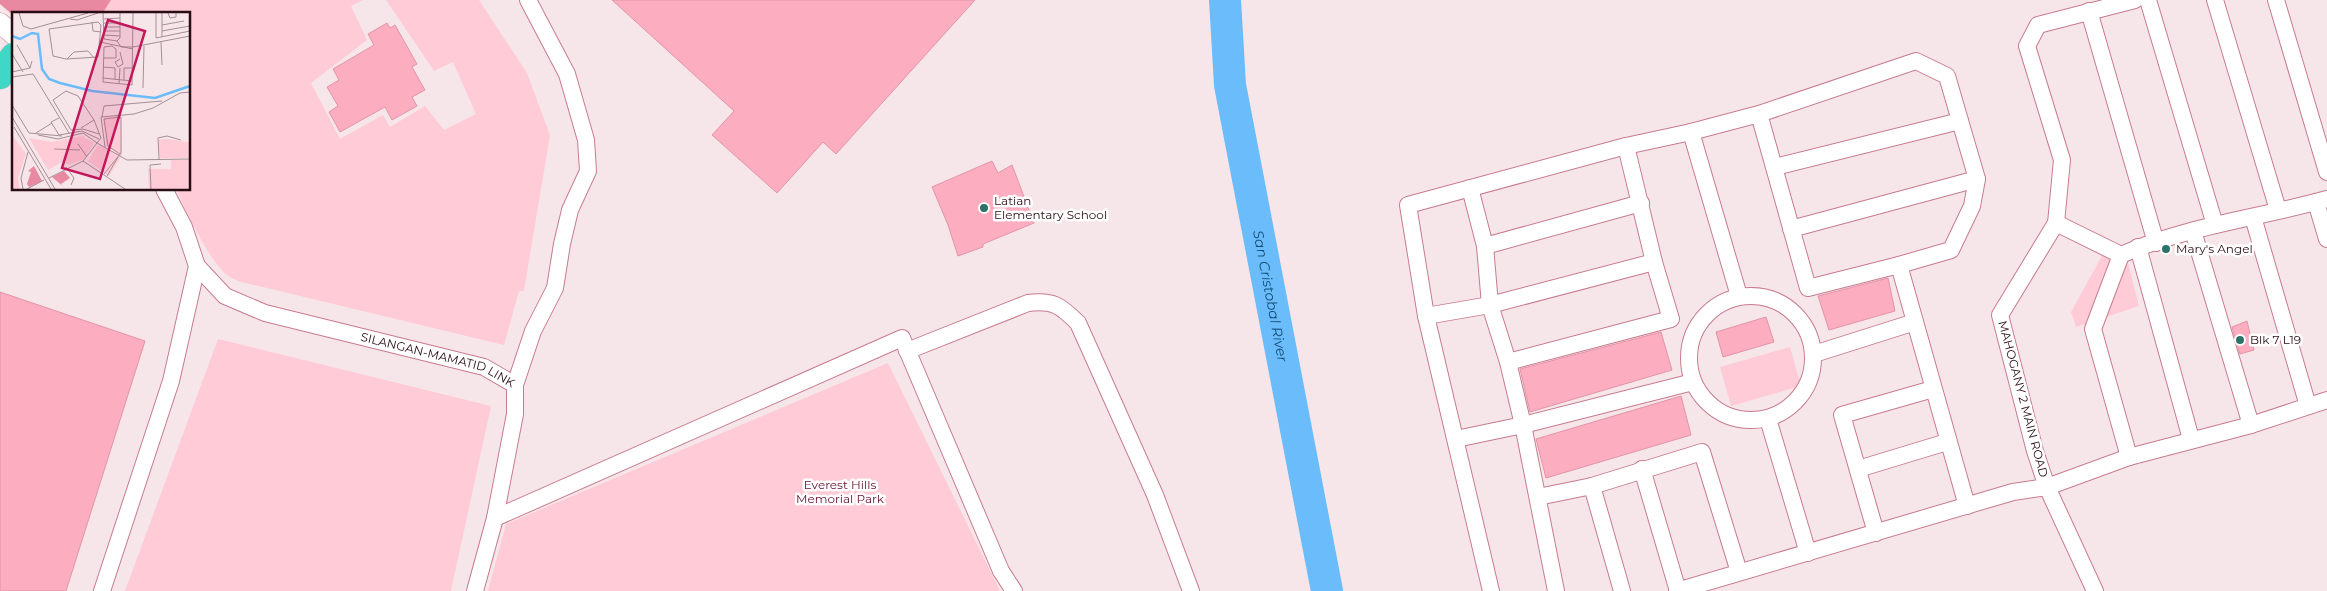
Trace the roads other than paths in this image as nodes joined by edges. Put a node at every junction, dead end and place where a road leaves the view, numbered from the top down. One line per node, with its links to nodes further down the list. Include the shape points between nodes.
1 (528, 0): 44 (street, via 567,74 586,140 588,171 570,210 555,288 534,331)
2 (2135, 0): 6 (street)
3 (2148, 0): 25 (street)
4 (2215, 0): 22 (street)
5 (2276, 0): 16 (street)
6 (2089, 11): 24 (street, via 2038,25 2027,46 2062,160); 29 (street)
7 (0, 24): 8 (street)
8 (12, 33)
9 (12, 60): 10 (highway)
10 (0, 75)
11 (1759, 114): 12 (street, via 1916,61 1947,76); 13 (street); 15 (street)
12 (1960, 121): 15 (street); 17 (street)
13 (1691, 132): 14 (street); 36 (street)
14 (1626, 146): 18 (street); 21 (street)
15 (1775, 167): 26 (street)
16 (2327, 172)
17 (1977, 179): 26 (street); 34 (street, via 1972,206 1951,250)
18 (1470, 188): 30 (street); 38 (street, via 1408,205)
19 (165, 190): 35 (street, via 184,227)
20 (2321, 200): 22 (street); 28 (street)
21 (1641, 203): 30 (street); 33 (street)
22 (2278, 210): 23 (street)
23 (2253, 217): 25 (street); 47 (street)
24 (2056, 223): 32 (street); 58 (street, MAHOGANY 2 MAIN ROAD, via 2000,315)
25 (2215, 225): 27 (street)
26 (1790, 229): 34 (street, via 1808,288)
27 (2193, 231): 29 (street); 50 (street)
28 (2327, 239)
29 (2156, 242): 31 (street)
30 (1485, 246): 37 (street)
31 (2138, 247): 32 (street); 52 (street)
32 (2121, 255): 54 (street, via 2093,330)
33 (1654, 262): 37 (street); 42 (street, via 1671,319)
34 (1899, 265): 39 (street)
35 (197, 266): 44 (street, SILANGAN-MAMATID LINK, via 225,296 265,314 484,367); 65 (street, via 171,381)
36 (1739, 296): 41 (street, via 1759,295 1777,300 1793,311); 43 (street, via 1713,308 1695,330 1688,355)
37 (1490, 305): 38 (street); 42 (street)
38 (1426, 316): 51 (street)
39 (1915, 322): 41 (street); 45 (street)
40 (907, 351): 61 (street, via 902,338); 67 (street, via 1001,570); 68 (street, via 1028,303 1046,301 1063,308 1078,323 1155,494)
41 (1814, 354): 48 (street, via 1812,374 1804,393 1788,409)
42 (1508, 362): 49 (street)
43 (1693, 382): 48 (street, via 1721,414); 49 (street)
44 (515, 385): 61 (street, SILANGAN-MAMATID LINK, via 515,414)
45 (1933, 389): 53 (street); 56 (street, via 1842,415)
46 (2327, 400): 47 (street)
47 (2308, 406): 50 (street)
48 (1768, 419): 63 (street)
49 (1522, 425): 51 (street); 59 (street)
50 (2251, 425): 52 (street)
51 (1456, 439): 69 (street)
52 (2191, 439): 54 (street)
53 (1947, 442): 56 (street); 60 (street)
54 (2128, 457): 58 (street)
55 (1642, 469): 57 (street); 64 (street, via 1702,452); 72 (street)
56 (1858, 469): 62 (street)
57 (1592, 486): 59 (street); 71 (street)
58 (2047, 487): 60 (street, via 2013,492); 73 (street, MAHOGANY 2 MAIN ROAD)
59 (1538, 497): 70 (street)
60 (1967, 506): 62 (street)
61 (495, 518): 66 (street, SILANGAN-MAMATID LINK)
62 (1876, 534): 63 (street)
63 (1808, 554): 64 (street)
64 (1739, 572): 72 (street)
65 (102, 591)
66 (475, 591)
67 (1014, 591)
68 (1191, 591)
69 (1491, 591)
70 (1556, 591)
71 (1622, 591)
72 (1677, 591)
73 (2096, 591)

